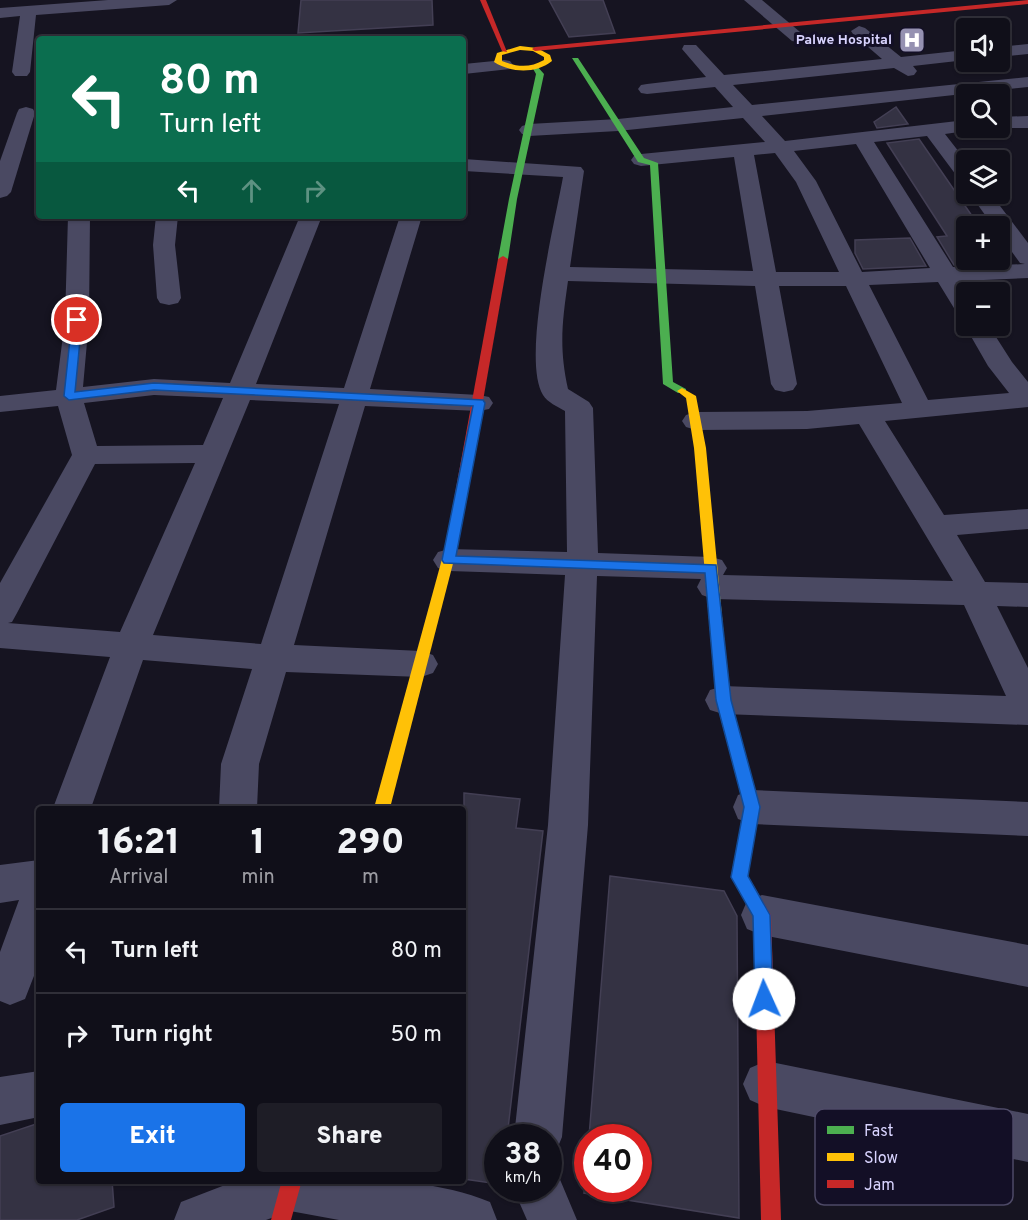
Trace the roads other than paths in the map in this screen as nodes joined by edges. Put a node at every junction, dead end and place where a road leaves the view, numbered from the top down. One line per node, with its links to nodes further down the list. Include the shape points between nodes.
1 (169, 0): 5 (street)
2 (483, 0): 16 (street)
3 (752, 0): 8 (street)
4 (1028, 2): 8 (street)
5 (29, 11): 6 (street); 23 (street)
6 (0, 13)
7 (1028, 13): 9 (street)
8 (785, 26): 10 (street); 11 (street)
9 (859, 31): 10 (street); 20 (street)
10 (798, 37): 12 (street)
11 (529, 45): 16 (street); 21 (street, via 548,56)
12 (684, 49): 24 (street)
13 (1028, 49): 14 (street)
14 (1010, 51)
15 (956, 56): 20 (street)
16 (503, 57): 17 (street); 21 (street, via 525,69); 22 (street)
17 (466, 59)
18 (590, 59): 19 (street)
19 (575, 60): 21 (street); 34 (street)
20 (898, 63): 24 (street); 27 (street)
21 (542, 64): 35 (street)
22 (466, 68)
23 (21, 72)
24 (720, 81): 26 (street); 29 (street)
25 (1028, 82): 27 (street)
26 (647, 89)
27 (935, 93): 29 (street); 30 (street)
28 (24, 108): 44 (street)
29 (748, 112): 34 (street); 38 (street)
30 (956, 112)
31 (956, 118): 36 (street)
32 (1028, 122): 33 (street)
33 (1010, 123)
34 (618, 125): 35 (street); 40 (street)
35 (529, 130): 43 (street)
36 (932, 130): 37 (street); 41 (street)
37 (861, 138): 38 (street); 53 (street)
38 (780, 147): 39 (street); 56 (street, via 806,181)
39 (743, 150): 40 (street); 55 (street)
40 (641, 160): 54 (street, via 654,163)
41 (956, 162)
42 (466, 165): 43 (street)
43 (520, 168): 52 (street, via 574,171); 65 (street)
44 (0, 192)
45 (988, 204): 50 (street)
46 (79, 219): 62 (street, via 77,320)
47 (167, 219): 58 (street, via 164,245)
48 (310, 219): 61 (street)
49 (410, 219): 63 (street)
50 (1028, 258)
51 (1028, 271): 53 (street)
52 (557, 274): 54 (street); 75 (street, via 548,331 549,362 555,393 579,408)
53 (946, 275): 56 (street); 57 (street)
54 (662, 278): 55 (street); 69 (street, via 668,384 691,396)
55 (765, 278): 56 (street); 60 (street)
56 (854, 279): 67 (street)
57 (956, 292)
58 (169, 298)
59 (983, 336): 64 (street)
60 (784, 384)
61 (240, 391): 62 (street, via 154,387); 63 (street); 70 (street)
62 (69, 396): 66 (street); 71 (street)
63 (355, 397): 65 (street); 82 (street)
64 (1028, 399): 67 (street)
65 (479, 403): 74 (street)
66 (0, 404)
67 (918, 408): 68 (street)
68 (866, 413): 69 (street, via 807,420); 73 (street)
69 (696, 421): 76 (street)
70 (213, 454): 71 (street); 81 (street)
71 (86, 455): 79 (street)
72 (1028, 519): 73 (street)
73 (936, 526): 77 (street)
74 (449, 560): 75 (street); 83 (street)
75 (582, 564): 76 (street); 102 (street, via 568,825)
76 (712, 578): 77 (street); 84 (street)
77 (975, 593): 78 (street); 85 (street)
78 (1028, 595)
79 (0, 613)
80 (0, 635): 81 (street)
81 (131, 646): 82 (street); 87 (street)
82 (273, 658): 83 (street); 88 (street, via 240,764)
83 (421, 664): 89 (street)
84 (723, 700): 86 (street); 90 (street)
85 (1028, 704)
86 (1028, 711)
87 (73, 806)
88 (238, 806)
89 (383, 806)
90 (752, 807): 91 (street); 95 (street, via 739,877)
91 (1028, 819)
92 (36, 879): 93 (street)
93 (0, 884)
94 (36, 910): 97 (street)
95 (762, 915): 96 (street); 98 (street)
96 (1028, 966)
97 (10, 984)
98 (766, 1083): 101 (street); 110 (street)
99 (36, 1095): 100 (street)
100 (0, 1101)
101 (890, 1109)
102 (539, 1124)
103 (1013, 1135): 104 (street)
104 (1028, 1138)
105 (288, 1196): 107 (street); 108 (street)
106 (544, 1202): 109 (street)
107 (199, 1220)
108 (472, 1220)
109 (552, 1220)
110 (771, 1220)

